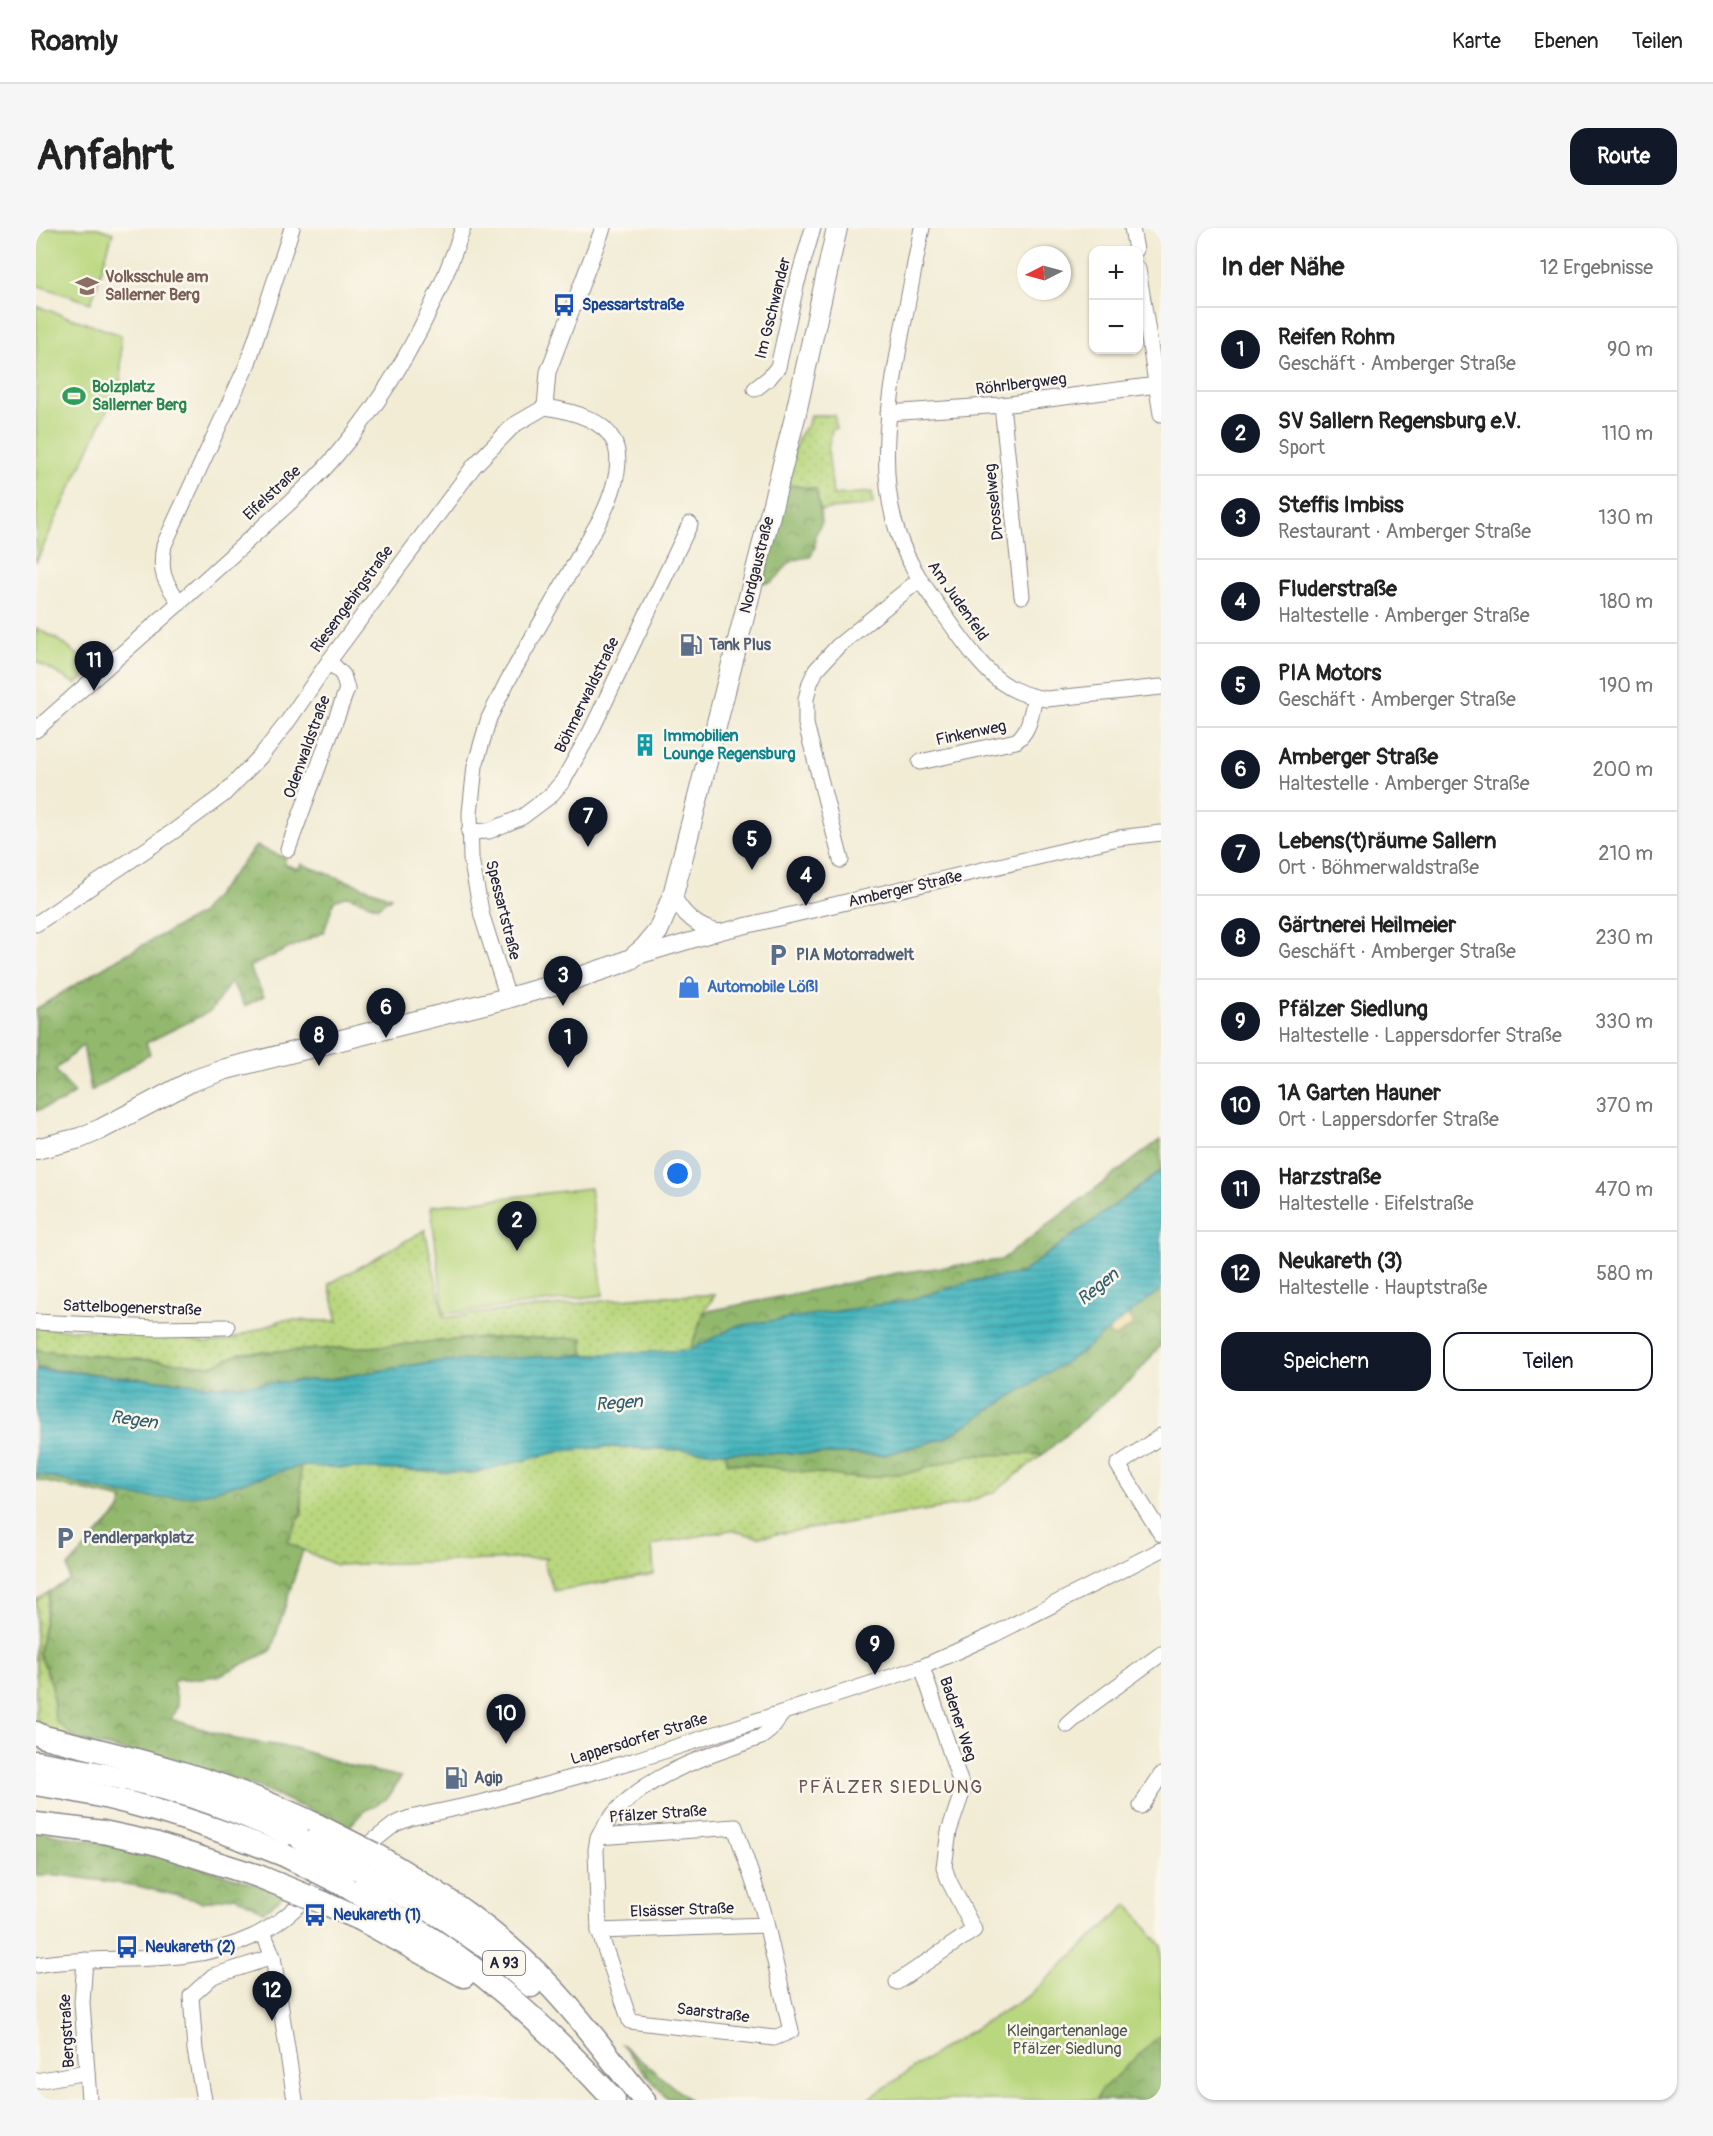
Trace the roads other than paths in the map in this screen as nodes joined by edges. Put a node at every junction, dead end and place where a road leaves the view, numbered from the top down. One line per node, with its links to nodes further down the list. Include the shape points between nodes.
1 (292, 228): 19 (street, via 249,363 164,545 161,569)
2 (463, 228): 19 (street, Eifelstraße, via 421,331 367,416 308,485)
3 (603, 228): 13 (street, via 548,372)
4 (813, 228): 11 (street, Im Gschwander, via 778,367)
5 (837, 228): 29 (main road, Nordgaustraße, via 795,417)
6 (922, 228): 14 (street, Am Judenfeld)
7 (1132, 228): 8 (street)
8 (1135, 246)
9 (1143, 300): 10 (street)
10 (1157, 385): 12 (street, Röhrlbergweg); 15 (street)
11 (755, 389)
12 (1002, 405): 14 (street, Röhrlbergweg); 18 (street, Drosselweg)
13 (545, 407): 20 (street, Riesengebirgstraße, via 514,425 474,466); 25 (street, Spessartstraße, via 571,411 597,422 615,445 619,472 602,516 489,718 475,766)
14 (888, 413): 17 (street, Am Judenfeld, via 887,476 893,519)
15 (1161, 414)
16 (690, 524): 25 (street, Böhmerwaldstraße, via 563,782 522,817 489,831)
17 (919, 580): 22 (street, Am Judenfeld, via 989,673); 28 (street, via 838,646 816,670 810,683 806,724)
18 (1022, 596)
19 (180, 603): 23 (street, Eifelstraße)
20 (329, 661): 27 (street, Odenwaldstraße, via 343,675 347,689); 30 (street, Riesengebirgstraße, via 273,740 223,795)
21 (1161, 687): 22 (street, Am Judenfeld)
22 (1035, 698): 24 (street, Finkenweg, via 1028,727 1016,741)
23 (36, 730)
24 (920, 762)
25 (469, 832): 33 (street, Spessartstraße, via 482,916)
26 (1161, 833): 31 (street, Amberger Straße, via 1118,838)
27 (288, 849)
28 (841, 860)
29 (673, 895): 31 (street, via 687,916 707,930); 32 (main road, Nordgaustraße, via 658,931)
30 (36, 924)
31 (719, 932): 32 (street, Amberger Straße)
32 (631, 959): 33 (main road, Amberger Straße)
33 (508, 998): 34 (main road, Amberger Straße, via 225,1069 192,1081 101,1130)
34 (36, 1149)
35 (36, 1322): 36 (street, Sattelbogenerstraße, via 163,1329)
36 (227, 1328)
37 (1161, 1436): 38 (street, via 1118,1465)
38 (1161, 1534)
39 (1161, 1550): 41 (street, Lappersdorfer Straße)
40 (1161, 1654): 43 (street)
41 (922, 1667): 42 (street, Lappersdorfer Straße); 59 (street, Badener Weg, via 963,1790 949,1831 944,1867 974,1930)
42 (782, 1714): 51 (street, Pfälzer Straße, via 761,1737 658,1779 619,1808); 55 (street, Lappersdorfer Straße, via 633,1761 395,1824)
43 (1067, 1725)
44 (36, 1733): 50 (highway, via 136,1759 264,1801)
45 (36, 1762): 50 (highway, A 93, via 161,1787 248,1817)
46 (1161, 1774): 48 (street)
47 (36, 1784): 52 (highway, A 93, bridge, via 157,1809 284,1855)
48 (1141, 1806)
49 (36, 1824): 60 (highway, bridge, via 154,1843 258,1876 391,1936)
50 (310, 1833): 52 (highway, A 93, bridge)
51 (598, 1837): 53 (street, Pfälzer Straße, via 735,1827); 54 (street)
52 (359, 1869): 60 (highway, A 93, via 442,1946); 68 (highway, A 93, via 491,1951 545,1999)
53 (766, 1925): 54 (street, Elsässer Straße); 61 (street, Pfälzer Straße)
54 (599, 1931): 61 (street, Saarstraße, via 630,2021 774,2038)
55 (263, 1932): 56 (street); 57 (street, Lappersdorfer Straße, via 215,1950 173,1958)
56 (273, 1957): 65 (street, via 213,1976 192,1996 195,2050); 66 (street)
57 (85, 1960): 58 (street, Lappersdorfer Straße); 62 (street, Bergstraße, via 82,2002)
58 (36, 1965)
59 (897, 1982)
60 (522, 2009): 67 (highway, A 93)
61 (791, 2031)
62 (87, 2072): 63 (street); 64 (street, Bergstraße)
63 (36, 2081)
64 (89, 2100)
65 (204, 2100)
66 (294, 2100)
67 (614, 2100)
68 (644, 2100)

